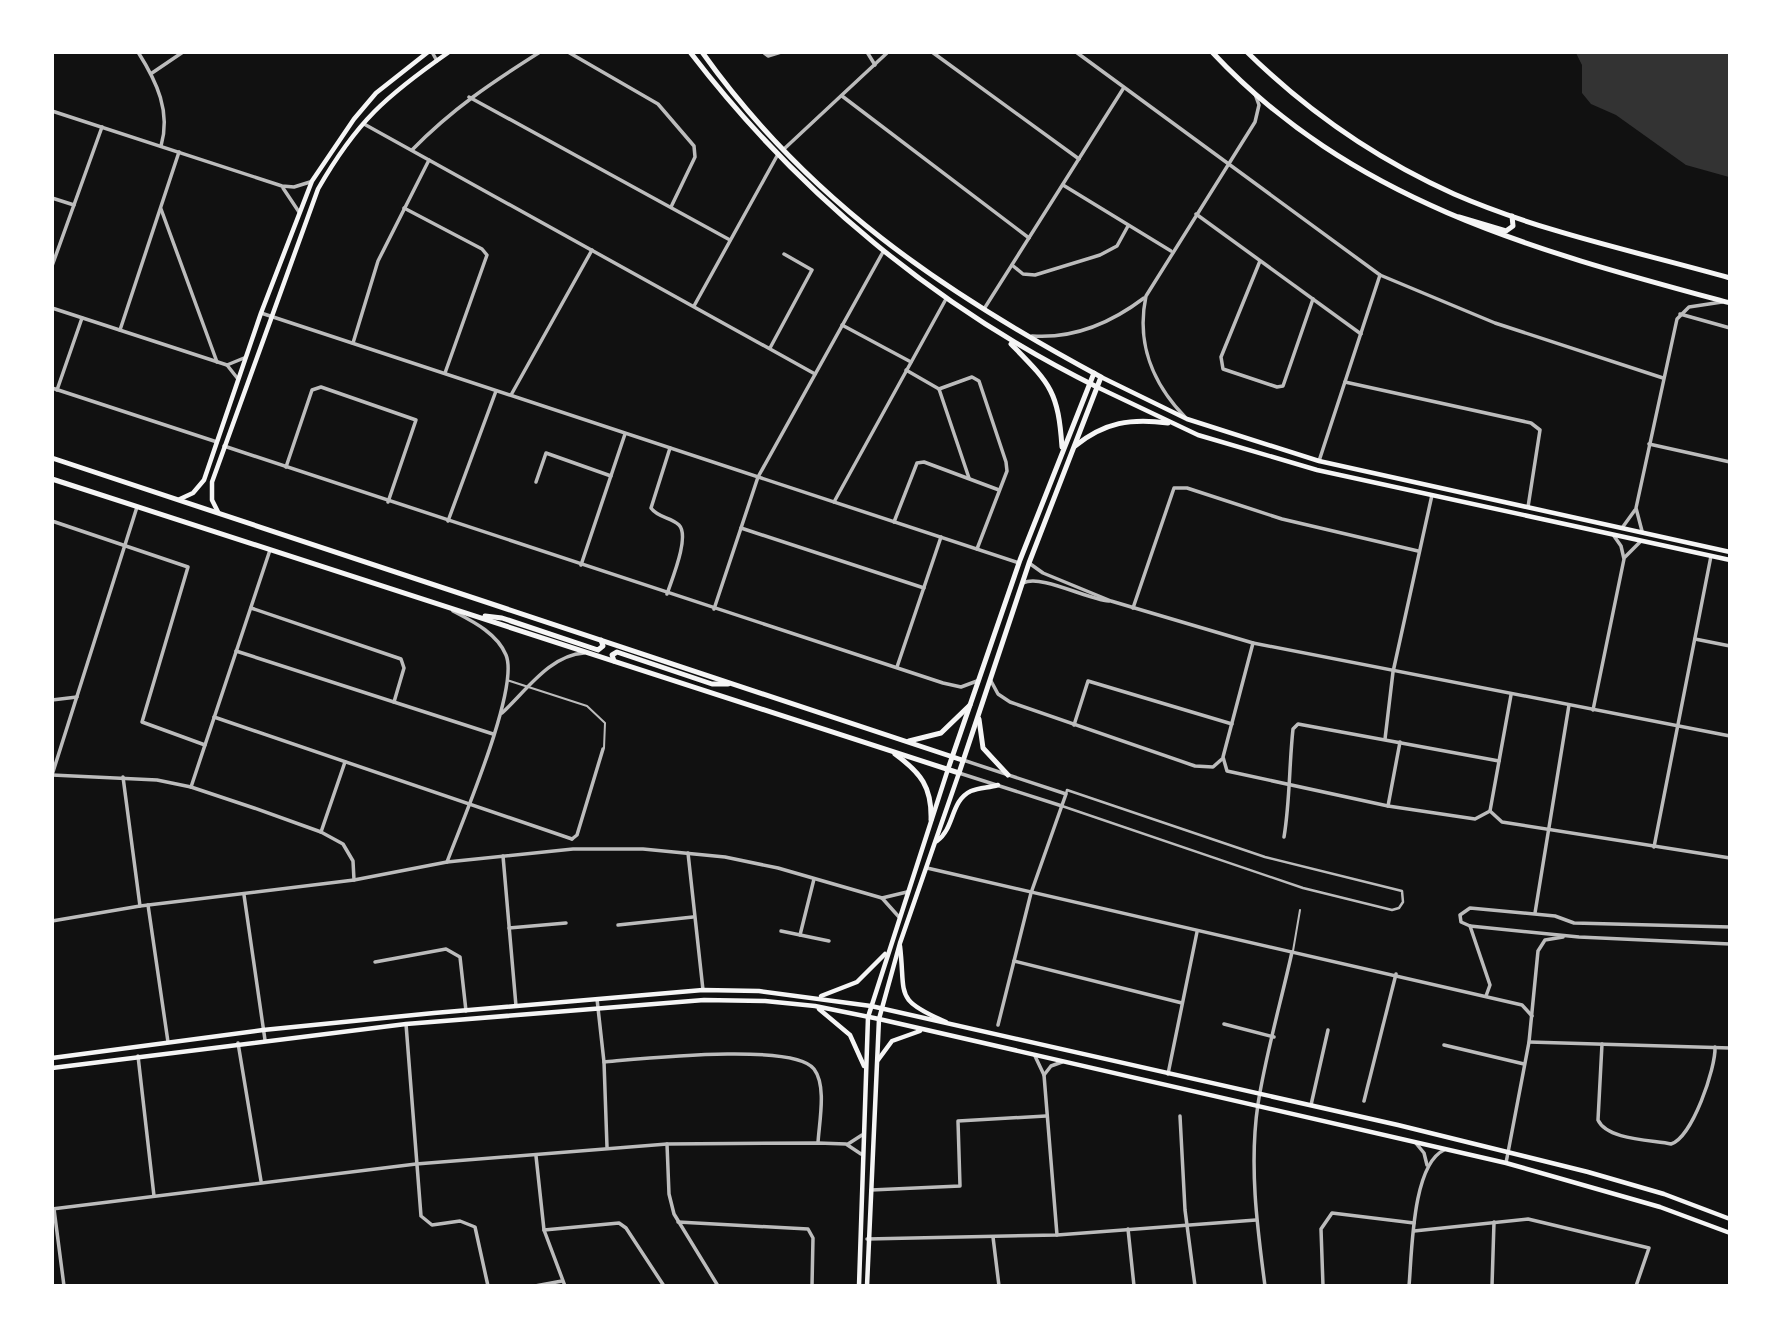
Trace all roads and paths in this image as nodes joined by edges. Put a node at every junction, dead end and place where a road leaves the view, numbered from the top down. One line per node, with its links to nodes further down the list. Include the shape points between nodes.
1 (138, 52): 19 (street)
2 (183, 52): 19 (street)
3 (430, 52): 17 (street); 35 (main road, via 376,93)
4 (449, 52): 17 (main road)
5 (540, 52): 23 (street)
6 (568, 52): 42 (street, via 658,104 694,146 695,156)
7 (690, 52): 31 (main road)
8 (702, 52): 28 (main road)
9 (763, 52): 10 (street, via 768,56)
10 (781, 52)
11 (867, 52): 18 (street)
12 (888, 52): 18 (street)
13 (932, 52): 32 (street)
14 (1076, 52): 20 (street)
15 (1212, 52): 21 (main road)
16 (1247, 52): 46 (main road, via 1289,93 1339,131 1453,194)
17 (438, 61): 25 (main road, via 400,86)
18 (875, 65): 22 (street)
19 (152, 74): 27 (street, via 166,115)
20 (1123, 89): 32 (street); 34 (street)
21 (1255, 94): 34 (street, via 1259,115); 43 (main road, via 1352,167)
22 (842, 96): 28 (street); 48 (street)
23 (469, 97): 29 (street); 42 (street)
24 (52, 111): 26 (street)
25 (363, 123): 29 (street); 68 (main road, via 318,189)
26 (102, 127): 27 (street); 39 (street)
27 (161, 146): 30 (street)
28 (784, 149): 65 (main road, via 869,229)
29 (412, 150): 33 (street)
30 (179, 152): 37 (street); 40 (street)
31 (777, 156): 49 (street); 51 (main road)
32 (1079, 159): 36 (street)
33 (429, 160): 41 (street); 50 (street)
34 (1229, 164): 45 (street); 57 (street)
35 (312, 181): 37 (street); 44 (main road)
36 (1063, 185): 47 (street); 48 (street)
37 (282, 186): 44 (street)
38 (52, 198): 39 (street)
39 (74, 205): 56 (street)
40 (161, 207): 72 (street); 79 (street)
41 (404, 208): 76 (street, via 378,261); 84 (street, via 487,255)
42 (671, 208): 49 (street)
43 (1439, 211): 46 (main road, via 1506,231 1513,226); 62 (main road, via 1524,244)
44 (299, 212): 66 (main road)
45 (1196, 214): 52 (street); 54 (street)
46 (1512, 216): 58 (main road)
47 (1128, 226): 52 (street); 55 (street, via 1117,246 1100,255 1035,275 1023,274)
48 (1029, 238): 55 (street)
49 (730, 240): 63 (street)
50 (592, 250): 63 (street); 95 (street)
51 (883, 252): 60 (main road); 70 (street)
52 (1172, 252): 59 (street)
53 (784, 254): 77 (street, via 812,270)
54 (1261, 261): 61 (street); 61 (street, via 1220,357 1223,369 1283,386)
55 (1012, 265): 65 (street)
56 (52, 266)
57 (1380, 275): 73 (street); 87 (street, via 1495,323)
58 (1730, 278)
59 (1146, 296): 74 (street, via 1104,324 1059,337); 96 (street, via 1142,318 1149,363 1165,393)
60 (946, 299): 75 (main road); 80 (street)
61 (1313, 299): 73 (street)
62 (1727, 302): 67 (street, via 1689,307)
63 (694, 306): 77 (street)
64 (52, 308): 69 (street)
65 (982, 311): 74 (main road)
66 (261, 313): 68 (street); 78 (main road)
67 (1680, 314): 71 (street); 87 (street)
68 (271, 316): 76 (street); 101 (main road)
69 (82, 318): 72 (street); 92 (street)
70 (842, 326): 80 (street); 85 (street)
71 (1730, 328)
72 (120, 330): 79 (street)
73 (1361, 334): 89 (street)
74 (1024, 336): 83 (main road)
75 (1006, 338): 90 (main road); 104 (main road, via 1052,390 1059,409)
76 (353, 343): 84 (street)
77 (770, 348): 85 (street)
78 (245, 358): 81 (street); 88 (main road)
79 (217, 362): 81 (street)
80 (911, 362): 82 (street)
81 (227, 365): 88 (street)
82 (906, 370): 93 (street); 118 (street)
83 (1094, 373): 86 (main road); 90 (main road)
84 (444, 374): 94 (street)
85 (816, 374): 110 (street)
86 (1101, 377): 91 (main road); 96 (main road)
87 (1663, 378): 100 (street)
88 (238, 379): 99 (main road)
89 (1345, 382): 106 (street); 120 (street, via 1531,423 1540,430)
90 (1089, 384): 91 (main road); 104 (main road)
91 (1097, 387): 97 (main road); 103 (main road)
92 (55, 389): 99 (street)
93 (939, 389): 111 (street); 114 (street, via 972,377 979,381 1008,467)
94 (496, 391): 95 (street); 124 (street)
95 (511, 395): 98 (street)
96 (1187, 419): 106 (main road)
97 (1168, 423): 103 (main road, via 1118,422); 115 (main road, via 1317,470)
98 (625, 433): 102 (street); 109 (street)
99 (217, 442): 116 (main road, via 201,484)
100 (1649, 444): 107 (street); 121 (street)
101 (224, 446): 108 (street); 122 (main road, via 211,491)
102 (670, 448): 110 (street); 145 (street, via 651,508 678,523 683,531)
103 (1072, 448): 141 (main road)
104 (1062, 450): 140 (main road)
105 (52, 458): 116 (main road)
106 (1319, 461): 120 (main road)
107 (1730, 462)
108 (285, 467): 117 (street); 117 (street, via 312,390 321,387 416,420)
109 (611, 476): 113 (street, via 546,453); 142 (street)
110 (758, 477): 118 (street); 126 (street)
111 (969, 478): 114 (street); 125 (street, via 917,463)
112 (52, 479): 119 (main road)
113 (536, 482)
114 (999, 490): 134 (street)
115 (1432, 495): 129 (main road); 135 (street)
116 (180, 499): 122 (main road)
117 (388, 502): 124 (street)
118 (834, 502): 125 (street)
119 (137, 507): 132 (street); 133 (main road)
120 (1528, 507): 127 (main road)
121 (1636, 508): 127 (street); 128 (street)
122 (218, 512): 153 (main road)
123 (52, 520): 132 (street)
124 (448, 521): 142 (street)
125 (894, 522): 130 (street)
126 (741, 528): 144 (street); 150 (street)
127 (1622, 528): 128 (main road)
128 (1643, 533): 136 (main road)
129 (1613, 535): 131 (main road); 138 (street)
130 (941, 537): 134 (street); 144 (street)
131 (1641, 541): 137 (main road); 138 (street)
132 (125, 544): 167 (street); 186 (street, via 188,567 142,722)
133 (270, 549): 147 (main road); 148 (street)
134 (977, 550): 140 (street)
135 (1418, 551): 149 (street, via 1174,488); 160 (street)
136 (1730, 552)
137 (1712, 556): 139 (main road); 152 (street)
138 (1624, 559): 172 (street)
139 (1730, 560)
140 (1019, 563): 162 (main road)
141 (1030, 563): 143 (main road); 146 (street, via 1037,571)
142 (581, 565): 145 (street)
143 (1022, 583): 146 (street, via 1033,579); 163 (main road)
144 (924, 588): 159 (street)
145 (667, 594): 150 (street)
146 (1111, 601): 149 (street)
147 (440, 604): 151 (main road); 161 (street, via 496,640 509,661)
148 (251, 608): 156 (street); 169 (street, via 401,659 404,668)
149 (1133, 608): 154 (street)
150 (714, 610): 159 (street)
151 (475, 615): 153 (main road, via 502,618 598,650 603,646); 157 (main road)
152 (1695, 639): 155 (street); 179 (street)
153 (601, 640): 164 (main road)
154 (1253, 643): 160 (street); 177 (street)
155 (1730, 646)
156 (236, 651): 169 (street); 175 (street)
157 (591, 653): 158 (main road); 165 (street, via 561,658)
158 (614, 661): 164 (main road, via 612,655 617,652 712,684); 180 (main road)
159 (897, 667): 162 (street, via 961,687)
160 (1393, 672): 166 (street); 183 (street)
161 (506, 680): 165 (lane); 174 (street)
162 (980, 680): 170 (main road)
163 (990, 680): 173 (main road); 178 (street, via 1002,698)
164 (734, 684): 176 (main road)
165 (530, 687): 174 (street); 187 (lane, via 598,714 607,730)
166 (1511, 695): 171 (street); 192 (street)
167 (77, 696): 168 (street); 196 (street)
168 (52, 700)
169 (394, 702): 181 (street)
170 (970, 705): 184 (main road, via 941,733); 189 (main road)
171 (1569, 705): 172 (street); 210 (street)
172 (1593, 710): 179 (street)
173 (979, 713): 191 (main road); 197 (main road, via 983,748)
174 (500, 714): 181 (street)
175 (214, 717): 186 (street); 193 (street)
176 (838, 719): 180 (main road); 184 (main road)
177 (1232, 724): 178 (street, via 1088,681); 190 (street)
178 (1074, 726): 190 (street, via 1195,766 1213,766)
179 (1676, 727): 182 (street); 215 (street)
180 (834, 733): 188 (main road)
181 (493, 734): 205 (street)
182 (1730, 736)
183 (1385, 739): 185 (street); 201 (street, via 1298,724 1293,729)
184 (904, 741): 189 (main road)
185 (1400, 741): 192 (street); 207 (street)
186 (205, 745): 202 (street)
187 (603, 749): 213 (street)
188 (890, 750): 194 (main road); 209 (main road, via 923,777 930,795)
189 (952, 757): 191 (main road); 194 (main road)
190 (1223, 757): 201 (street, via 1230,772)
191 (962, 760): 195 (main road); 197 (street)
192 (1499, 761): 208 (street)
193 (345, 762): 205 (street); 211 (street)
194 (948, 769): 195 (main road); 209 (main road)
195 (959, 773): 200 (street); 214 (main road)
196 (52, 775): 198 (street)
197 (1008, 775): 199 (street)
198 (123, 777): 202 (street); 229 (street)
199 (1015, 778): 203 (street, via 1009,783); 204 (street)
200 (998, 785): 203 (street); 214 (main road, via 965,795 946,833)
201 (1287, 785): 207 (street); 212 (street, via 1289,806)
202 (191, 787): 211 (street)
203 (1013, 790): 206 (street)
204 (1066, 794): 206 (street); 206 (street, via 1067,790 1265,857 1402,891 1403,902 1392,910 1316,892)
205 (468, 803): 213 (street); 220 (street)
206 (1062, 806): 225 (street)
207 (1388, 806): 208 (street, via 1475,818)
208 (1490, 811): 210 (street, via 1502,822)
209 (931, 820): 224 (main road)
210 (1546, 830): 215 (street); 231 (street)
211 (321, 832): 223 (street, via 343,844 353,861)
212 (1283, 837)
213 (572, 839): 216 (street)
214 (936, 841): 221 (main road)
215 (1654, 847): 219 (street)
216 (573, 849): 217 (street); 218 (street)
217 (688, 852): 222 (street, via 725,856); 232 (street)
218 (503, 856): 220 (street); 239 (street)
219 (1730, 858)
220 (447, 862): 223 (street)
221 (927, 868): 225 (street); 245 (main road)
222 (814, 879): 227 (street); 242 (street)
223 (354, 880): 226 (street)
224 (906, 892): 227 (street); 233 (main road)
225 (1031, 893): 241 (street); 249 (street)
226 (244, 895): 228 (street); 270 (street)
227 (882, 898): 233 (street)
228 (148, 905): 229 (street); 275 (street)
229 (139, 906): 234 (street)
230 (1300, 910): 248 (lane)
231 (1535, 913): 237 (street, via 1467,908 1460,919); 238 (street, via 1574,923)
232 (693, 917): 236 (street); 252 (street)
233 (898, 917): 247 (main road)
234 (52, 921)
235 (566, 923): 239 (street)
236 (618, 925)
237 (1470, 926): 243 (street); 253 (street, via 1490,985)
238 (1730, 927)
239 (509, 928): 257 (street)
240 (781, 931): 242 (street)
241 (1197, 932): 248 (street); 256 (street)
242 (800, 935): 244 (street)
243 (1565, 936): 246 (street); 263 (street, via 1540,944)
244 (829, 941)
245 (900, 943): 261 (main road); 269 (main road, via 900,981 908,1001)
246 (1730, 944)
247 (888, 950): 254 (main road, via 857,982); 259 (main road)
248 (1292, 952): 251 (street); 273 (street)
249 (1014, 961): 256 (street); 268 (street)
250 (375, 962): 262 (street, via 446,949 454,952 460,957)
251 (1396, 974): 253 (street); 294 (street)
252 (703, 990): 254 (main road); 255 (main road)
253 (1486, 996): 263 (street, via 1522,1005)
254 (818, 997): 259 (main road)
255 (597, 999): 257 (main road); 260 (street)
256 (1182, 1003): 291 (street)
257 (516, 1006): 262 (main road)
258 (815, 1006): 260 (main road, via 704,1000); 264 (main road); 290 (main road, via 849,1035)
259 (871, 1006): 261 (main road); 264 (main road)
260 (598, 1009): 266 (main road); 285 (street)
261 (881, 1009): 265 (main road); 269 (main road)
262 (466, 1011): 270 (main road)
263 (1532, 1016): 276 (street)
264 (868, 1017): 265 (main road); 290 (main road)
265 (879, 1019): 271 (main road); 287 (main road)
266 (407, 1024): 274 (main road); 310 (street)
267 (1224, 1024): 273 (street)
268 (998, 1025)
269 (959, 1028): 291 (main road)
270 (263, 1030): 274 (street); 275 (main road)
271 (923, 1030): 283 (main road); 287 (main road, via 892,1041)
272 (1328, 1030): 295 (street)
273 (1274, 1037): 293 (street)
274 (264, 1040): 277 (main road)
275 (168, 1042): 284 (main road)
276 (1529, 1042): 278 (street); 288 (street)
277 (238, 1043): 282 (main road); 312 (street)
278 (1602, 1044): 280 (street); 280 (street, via 1600,1125 1610,1132 1671,1144 1686,1133 1712,1072)
279 (1444, 1045): 288 (street)
280 (1715, 1047): 281 (street)
281 (1730, 1048)
282 (138, 1055): 289 (main road); 314 (street)
283 (1035, 1056): 286 (main road); 292 (street)
284 (52, 1058)
285 (604, 1062): 300 (street, via 704,1053 802,1059 820,1081); 304 (street)
286 (1062, 1062): 292 (street); 296 (main road)
287 (876, 1064): 313 (main road)
288 (1524, 1064): 306 (street)
289 (52, 1068)
290 (865, 1068): 299 (main road)
291 (1168, 1074): 293 (main road)
292 (1044, 1075): 297 (street)
293 (1260, 1093): 295 (main road); 296 (street)
294 (1364, 1101)
295 (1311, 1105): 306 (main road)
296 (1258, 1106): 301 (main road); 317 (street)
297 (1046, 1116): 313 (street, via 957,1121 960,1186); 326 (street)
298 (1180, 1116): 321 (street)
299 (862, 1135): 303 (street); 307 (main road)
300 (818, 1143): 302 (street); 303 (street)
301 (1415, 1143): 305 (main road); 311 (street, via 1424,1153)
302 (667, 1144): 304 (street); 318 (street, via 669,1194)
303 (846, 1144): 307 (street)
304 (607, 1148): 308 (street)
305 (1446, 1149): 309 (main road); 311 (street)
306 (1508, 1153): 309 (street); 316 (main road, via 1664,1194)
307 (862, 1154): 336 (main road)
308 (536, 1155): 310 (street); 323 (street)
309 (1506, 1163): 325 (main road, via 1660,1206)
310 (416, 1164): 312 (street); 331 (street, via 421,1216 432,1225 465,1222 475,1227)
311 (1427, 1167): 320 (street)
312 (261, 1181): 314 (street)
313 (869, 1190): 328 (main road)
314 (154, 1196): 315 (street)
315 (53, 1209): 330 (street)
316 (1730, 1219)
317 (1256, 1220): 321 (street); 341 (street)
318 (678, 1222): 334 (street); 335 (street, via 808,1229 813,1238)
319 (1494, 1222): 324 (street); 344 (street); 345 (street, via 1533,1219 1649,1248)
320 (1414, 1223): 324 (street); 342 (street, via 1332,1213 1321,1229)
321 (1188, 1225): 322 (street); 340 (street)
322 (1128, 1229): 326 (street); 339 (street)
323 (544, 1230): 329 (street); 333 (street, via 619,1223)
324 (1413, 1231): 343 (street)
325 (1730, 1233)
326 (1057, 1235): 327 (street)
327 (993, 1237): 328 (street); 338 (street)
328 (867, 1240): 337 (main road)
329 (564, 1283): 332 (street)
330 (64, 1286)
331 (488, 1286)
332 (535, 1286)
333 (664, 1286)
334 (718, 1286)
335 (813, 1286)
336 (859, 1286)
337 (867, 1286)
338 (999, 1286)
339 (1134, 1286)
340 (1195, 1286)
341 (1265, 1286)
342 (1323, 1286)
343 (1409, 1286)
344 (1492, 1286)
345 (1636, 1286)

